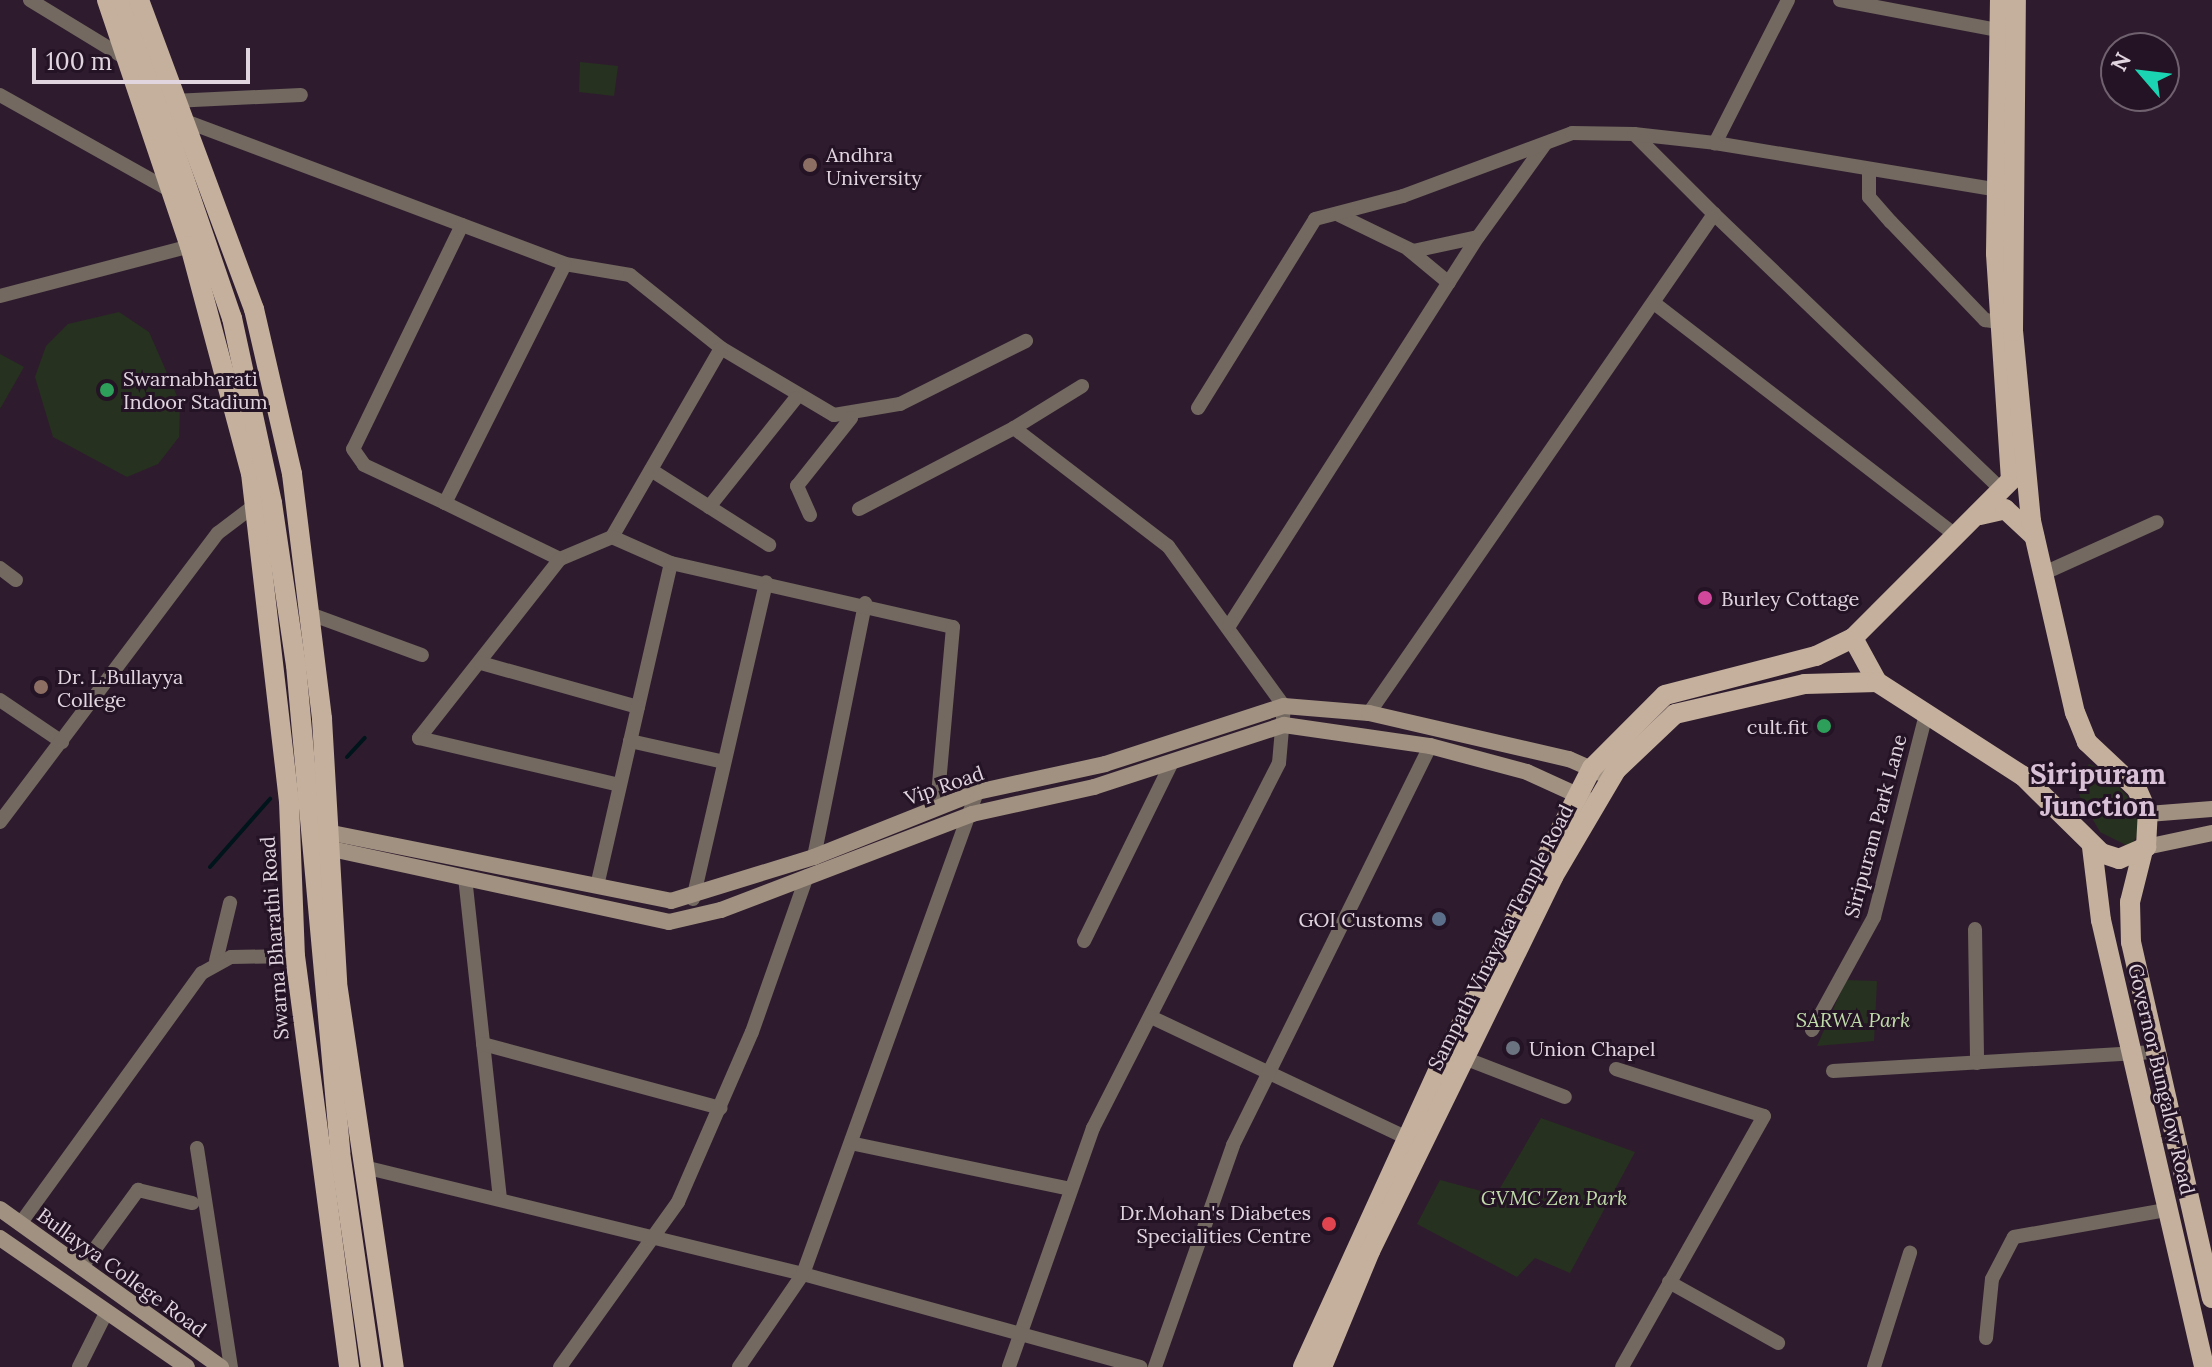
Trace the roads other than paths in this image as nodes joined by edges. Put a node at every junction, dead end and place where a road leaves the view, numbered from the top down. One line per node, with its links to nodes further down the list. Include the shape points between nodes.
1 (30, 0): 10 (street)
2 (107, 0): 10 (main road)
3 (123, 0): 42 (main road, via 232,318)
4 (139, 0): 13 (main road)
5 (1788, 0): 15 (street)
6 (1840, 0): 9 (street)
7 (2000, 0): 9 (main road)
8 (2016, 0): 19 (main road)
9 (1998, 30): 19 (main road)
10 (125, 58): 18 (main road)
11 (0, 95): 18 (street)
12 (301, 95): 13 (street)
13 (176, 110): 22 (street); 40 (main road, via 254,309)
14 (1634, 134): 15 (street); 16 (street, via 1595,130); 20 (street)
15 (1715, 143): 17 (street)
16 (1545, 144): 21 (street); 23 (street)
17 (1869, 173): 19 (street); 30 (street, via 1869,197 1985,320)
18 (171, 191): 24 (main road)
19 (2003, 191): 30 (main road); 49 (main road)
20 (1714, 214): 29 (street); 39 (street)
21 (1339, 215): 25 (street); 35 (street, via 1325,214 1304,230)
22 (462, 225): 26 (street); 41 (street, via 353,449 364,465)
23 (1478, 237): 25 (street); 27 (street)
24 (190, 246): 28 (street); 42 (main road)
25 (1408, 249): 27 (street)
26 (565, 264): 32 (street, via 630,275); 41 (street)
27 (1449, 283): 60 (street)
28 (0, 295)
29 (1654, 303): 48 (street); 68 (street)
30 (1999, 322): 39 (main road, via 2011,480)
31 (1026, 341): 36 (street, via 900,404)
32 (721, 348): 34 (street); 38 (street)
33 (1082, 386): 37 (street)
34 (796, 398): 36 (street); 43 (street)
35 (1198, 408)
36 (851, 418): 45 (street, via 797,486)
37 (1014, 428): 44 (street); 60 (street, via 1158,536)
38 (651, 470): 43 (street); 50 (street)
39 (2002, 490): 46 (main road, Sampath Vinayaka Temple Road)
40 (297, 500): 42 (main road); 59 (main road)
41 (445, 503): 52 (street)
42 (264, 504): 72 (street, via 218,533); 87 (main road, Swarna Bharathi Road)
43 (709, 507): 51 (street)
44 (859, 509)
45 (810, 515)
46 (1973, 519): 48 (main road, Sampath Vinayaka Temple Road); 49 (main road, via 2005,509)
47 (2157, 522): 55 (street)
48 (1957, 536): 61 (main road, Sampath Vinayaka Temple Road)
49 (2034, 536): 55 (main road)
50 (612, 537): 52 (street); 53 (street)
51 (769, 545)
52 (560, 559): 63 (street)
53 (671, 563): 57 (street); 67 (street)
54 (0, 568): 56 (street)
55 (2042, 574): 84 (main road, via 2056,653 2087,742 2128,775)
56 (16, 580)
57 (766, 582): 58 (street); 74 (street)
58 (865, 603): 81 (street, via 953,627); 90 (street)
59 (313, 615): 62 (street); 87 (main road)
60 (1229, 626): 66 (street)
61 (1853, 638): 64 (main road); 76 (main road, Sampath Vinayaka Temple Road, via 1816,656 1665,695)
62 (422, 655)
63 (481, 663): 67 (street); 77 (street, via 422,732 422,744)
64 (1877, 682): 69 (main road); 76 (main road, Sampath Vinayaka Temple Road, via 1805,684 1675,714)
65 (0, 700): 72 (street)
66 (1284, 706): 68 (main road, Vip Road); 70 (street); 78 (main road, Vip Road, via 1105,764)
67 (638, 707): 71 (street)
68 (1369, 713): 76 (main road, Vip Road)
69 (1926, 714): 88 (main road, via 2054,803); 101 (street, Siripuram Park Lane, via 1874,917)
70 (1284, 725): 73 (main road, Vip Road); 75 (main road, Vip Road); 100 (street, via 1279,763)
71 (630, 741): 74 (street); 77 (street)
72 (62, 742): 85 (street)
73 (1430, 746): 79 (main road, Vip Road); 109 (street)
74 (724, 762): 94 (street)
75 (1172, 762): 83 (main road, Vip Road); 97 (street)
76 (1601, 773): 79 (main road, Sampath Vinayaka Temple Road); 80 (main road, Sampath Vinayaka Temple Road)
77 (620, 785): 93 (street)
78 (977, 792): 81 (main road, Vip Road); 83 (street)
79 (1574, 793): 80 (main road, Vip Road); 112 (main road, Sampath Vinayaka Temple Road)
80 (1595, 804): 105 (main road, Sampath Vinayaka Temple Road)
81 (937, 806): 90 (main road, Vip Road)
82 (2212, 809): 84 (main road)
83 (972, 814): 91 (main road, Vip Road); 113 (street)
84 (2148, 814): 89 (main road)
85 (0, 822)
86 (2212, 833): 89 (main road)
87 (311, 838): 92 (main road, Vip Road); 93 (main road, Vip Road); 98 (main road, Swarna Bharathi Road); 115 (main road); 139 (main road, via 340,1152)
88 (2092, 847): 89 (main road, via 2119,859); 104 (main road, Governor Bungalow Road)
89 (2145, 848): 103 (main road, via 2128,922)
90 (814, 857): 94 (main road, Vip Road)
91 (807, 876): 92 (main road, Vip Road, via 669,922); 111 (street)
92 (465, 877): 102 (street)
93 (597, 886): 94 (main road, Vip Road)
94 (693, 899)
95 (230, 903): 99 (street)
96 (1975, 929): 106 (street)
97 (1084, 941)
98 (295, 956): 99 (street); 138 (main road, Swarna Bharathi Road)
99 (216, 961): 121 (street)
100 (1151, 1017): 109 (street); 116 (street)
101 (1812, 1030)
102 (483, 1044): 111 (street); 117 (street)
103 (2154, 1052): 104 (street); 128 (main road)
104 (2133, 1056): 106 (street); 120 (main road, Governor Bungalow Road)
105 (1464, 1058): 110 (street); 147 (main road, Sampath Vinayaka Temple Road)
106 (1977, 1063): 108 (street)
107 (1616, 1069): 127 (street, via 1764,1116)
108 (1833, 1071)
109 (1269, 1073): 112 (street); 145 (street, via 1209,1203)
110 (1565, 1097)
111 (721, 1108): 123 (street)
112 (1407, 1138): 146 (main road, Sampath Vinayaka Temple Road)
113 (855, 1144): 116 (street); 126 (street)
114 (197, 1148): 137 (street)
115 (364, 1167): 117 (street); 140 (main road)
116 (1066, 1188): 130 (street)
117 (500, 1197): 123 (street)
118 (192, 1203): 125 (street, via 138,1190)
119 (0, 1209): 121 (main road, Bullayya College Road)
120 (2166, 1210): 131 (street, via 2014,1237 1992,1279); 149 (main road, Governor Bungalow Road)
121 (20, 1224): 125 (main road, Bullayya College Road)
122 (0, 1238): 129 (main road, Bullayya College Road)
123 (655, 1240): 126 (street); 141 (street)
124 (1910, 1253): 148 (street)
125 (81, 1268): 136 (main road, Bullayya College Road)
126 (803, 1274): 130 (street); 142 (street)
127 (1669, 1282): 132 (street); 133 (street)
128 (2212, 1298)
129 (106, 1313): 134 (street); 135 (main road, Bullayya College Road)
130 (1018, 1332): 143 (street); 144 (street)
131 (1986, 1338)
132 (1778, 1343)
133 (1626, 1366)
134 (79, 1367)
135 (187, 1367)
136 (221, 1367)
137 (231, 1367)
138 (349, 1367)
139 (371, 1367)
140 (394, 1367)
141 (560, 1367)
142 (739, 1367)
143 (1009, 1367)
144 (1140, 1367)
145 (1155, 1367)
146 (1303, 1367)
147 (1322, 1367)
148 (1874, 1367)
149 (2204, 1367)

